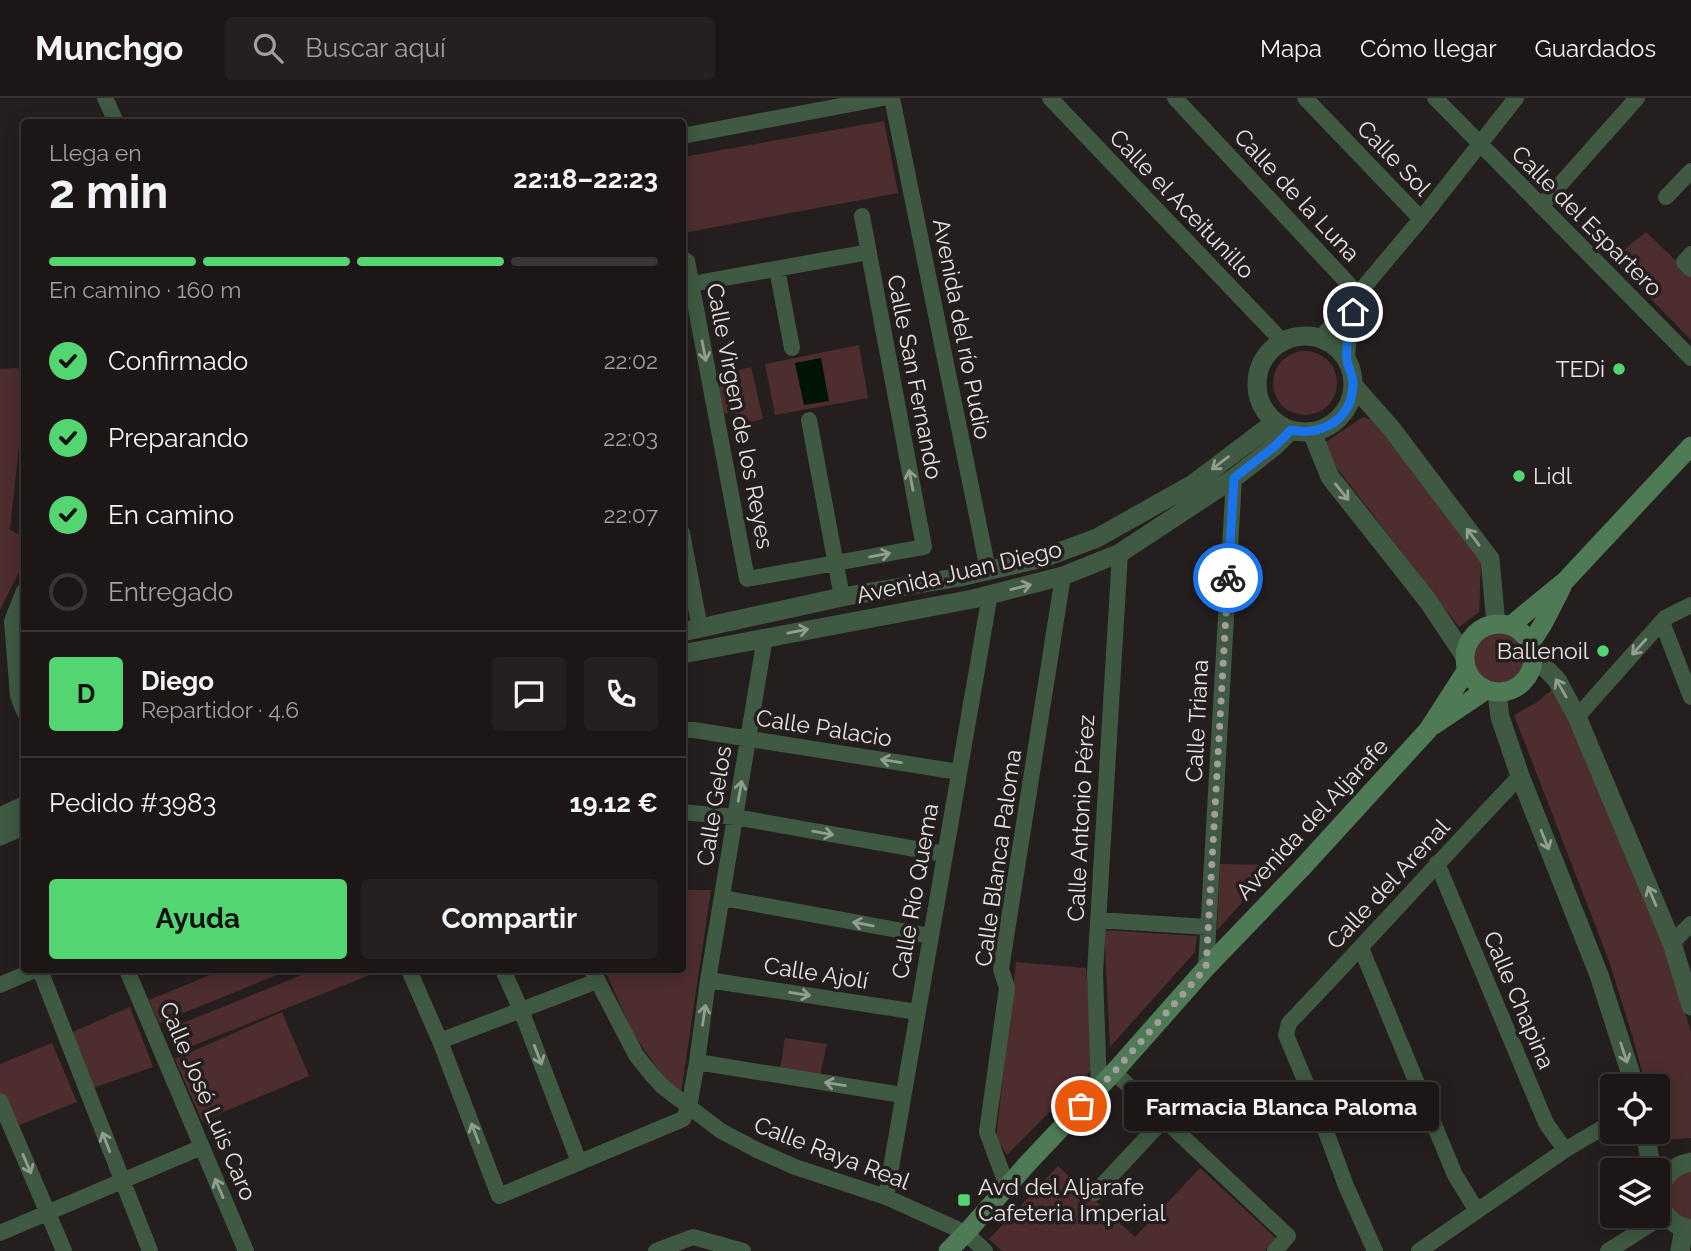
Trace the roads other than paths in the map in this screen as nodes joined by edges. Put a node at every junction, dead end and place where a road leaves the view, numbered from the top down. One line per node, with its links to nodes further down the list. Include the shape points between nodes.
1 (105, 98): 10 (street)
2 (883, 98): 11 (street)
3 (892, 98): 38 (street, Avenida del río Pudio)
4 (1050, 98): 26 (street, Calle el Aceitunillo)
5 (1175, 98): 24 (street, Calle de la Luna)
6 (1305, 98): 17 (street, Calle Sol)
7 (1435, 98): 12 (street, Calle del Espartero)
8 (1516, 98): 12 (street)
9 (1637, 98): 15 (street)
10 (115, 119)
11 (686, 135)
12 (1480, 145): 15 (street, Calle del Espartero); 17 (street)
13 (1691, 171): 14 (street)
14 (1666, 197)
15 (1541, 206): 28 (street, Calle del Espartero)
16 (862, 216): 18 (street, Calle San Fernando)
17 (1421, 219): 24 (street)
18 (869, 252): 21 (street); 37 (street, Calle San Fernando, one-way to 18, via 924,547)
19 (1691, 254): 22 (street, via 1684,262)
20 (687, 261): 23 (street, Calle Virgen de los Reyes)
21 (778, 269): 23 (street); 27 (street)
22 (1691, 269)
23 (692, 284): 37 (street, Calle Virgen de los Reyes, one-way to 37, via 747,579)
24 (1357, 293): 25 (street); 29 (street)
25 (1321, 338): 26 (street, via 1308,335); 29 (street)
26 (1282, 341): 32 (street, via 1260,364 1256,380 1264,410)
27 (792, 348)
28 (1691, 358)
29 (1347, 360): 30 (street)
30 (1353, 385): 33 (street, via 1351,398 1336,421); 47 (street, one-way to 30, via 1490,559)
31 (809, 420): 37 (street)
32 (1283, 426): 33 (street); 35 (street, Avenida Juan Diego, via 1275,446); 38 (street, Avenida Juan Diego, one-way to 38, via 1097,538 1043,558)
33 (1312, 432): 52 (street, one-way to 52, via 1330,477 1428,601)
34 (1691, 446): 41 (main road)
35 (1234, 478): 36 (street, Avenida Juan Diego); 74 (street, Calle Triana)
36 (1120, 553): 40 (street, Avenida Juan Diego); 72 (street, Calle Antonio Pérez)
37 (836, 563): 43 (street)
38 (988, 570): 43 (street, Avenida Juan Diego)
39 (686, 576): 48 (street)
40 (1063, 576): 42 (street, Avenida Juan Diego, one-way to 40); 106 (street, Calle Blanca Paloma, via 1001,969 1007,988 987,1132)
41 (1566, 580): 47 (main road); 50 (main road)
42 (990, 594): 49 (street, Avenida Juan Diego, one-way to 42); 61 (street, Calle Río Quema)
43 (842, 597): 48 (street, Avenida Juan Diego)
44 (21, 598): 53 (street, via 12,621)
45 (1691, 605): 46 (street)
46 (1662, 622): 55 (street); 57 (street, one-way to 57)
47 (1503, 625): 50 (main road, via 1518,630); 52 (main road, via 1479,630 1466,645)
48 (691, 630)
49 (765, 638): 51 (street, Avenida Juan Diego); 60 (street, Calle Gelos)
50 (1532, 649): 54 (main road, via 1528,678 1508,691); 57 (street, one-way to 50, via 1557,680)
51 (686, 652)
52 (1465, 663): 54 (main road, via 1477,686); 59 (main road, Avenida del Aljarafe)
53 (20, 674): 56 (street)
54 (1491, 692): 59 (main road, Avenida del Aljarafe); 62 (street)
55 (1691, 697)
56 (21, 704)
57 (1577, 717): 76 (street, one-way to 57)
58 (686, 730): 60 (street, Calle Palacio)
59 (1428, 730): 78 (main road, Avenida del Aljarafe)
60 (749, 738): 61 (street, Calle Palacio, one-way to 60); 66 (street, Calle Gelos, one-way to 60)
61 (959, 772): 69 (street, Calle Río Quema)
62 (1520, 776): 70 (street, Calle del Arenal); 93 (street, one-way to 93, via 1599,975)
63 (21, 807): 65 (street)
64 (686, 813): 66 (street)
65 (0, 817)
66 (735, 817): 69 (street, one-way to 69); 71 (street, Calle Gelos)
67 (21, 826): 68 (street)
68 (0, 836)
69 (944, 855): 75 (street, Calle Río Quema)
70 (1437, 863): 77 (street, Calle del Arenal); 101 (street, Calle Chapina, via 1546,1123)
71 (723, 898): 75 (street, one-way to 71); 85 (street, Calle Gelos)
72 (1098, 920): 74 (street); 94 (street, Calle Antonio Pérez)
73 (1691, 924): 76 (street)
74 (1208, 927): 78 (street, Calle Triana)
75 (930, 936): 89 (street, Calle Río Quema)
76 (1672, 943): 87 (street)
77 (1362, 948): 109 (street, via 1455,1175); 124 (street, Calle del Arenal, via 1289,1023 1286,1035)
78 (1206, 968): 92 (main road, Avenida del Aljarafe)
79 (30, 973): 86 (street)
80 (38, 973): 105 (street, one-way to 80)
81 (128, 973): 100 (street, Calle José Luis Caro)
82 (410, 973): 90 (street)
83 (504, 973): 88 (street)
84 (595, 975): 88 (street); 97 (street, Calle Raya Real, via 636,1055 663,1087)
85 (708, 980): 89 (street, Calle Ajolí, one-way to 89); 91 (street, Calle Gelos, one-way to 85)
86 (0, 985)
87 (1691, 1006)
88 (521, 1010): 90 (street); 102 (street, one-way to 102)
89 (917, 1012): 95 (street, Calle Río Quema)
90 (440, 1041): 102 (street, one-way to 90, via 499,1196)
91 (697, 1062): 95 (street, one-way to 91); 97 (street, Calle Gelos)
92 (1114, 1072): 94 (main road, Avenida del Aljarafe); 98 (street)
93 (1631, 1074)
94 (1099, 1087): 106 (main road, Avenida del Aljarafe)
95 (902, 1095): 108 (street, Calle Río Quema)
96 (0, 1101): 110 (street, one-way to 110)
97 (690, 1107): 102 (street, via 684,1119); 108 (street, Calle Raya Real, via 720,1132 757,1150)
98 (1164, 1119): 107 (street); 123 (street, via 1288,1236)
99 (1600, 1129): 101 (street)
100 (202, 1147): 105 (street); 118 (street, Calle José Luis Caro, one-way to 100)
101 (1565, 1150): 109 (street)
102 (579, 1162)
103 (1691, 1162): 104 (street)
104 (1670, 1171)
105 (122, 1182): 110 (street); 117 (street)
106 (1007, 1186): 115 (main road, Avenida del Aljarafe)
107 (1095, 1193)
108 (886, 1196): 115 (street, Calle Raya Real)
109 (1477, 1211): 125 (street)
110 (48, 1212): 114 (street); 116 (street)
111 (1670, 1220): 113 (street)
112 (1644, 1228): 126 (street)
113 (1687, 1229): 127 (street)
114 (0, 1233)
115 (967, 1242): 121 (main road, Avenida del Aljarafe); 122 (street, Calle Raya Real)
116 (64, 1251)
117 (150, 1251)
118 (246, 1251)
119 (656, 1251): 120 (street, via 693,1237)
120 (743, 1251)
121 (948, 1251)
122 (985, 1251)
123 (1275, 1251)
124 (1375, 1251)
125 (1419, 1251)
126 (1608, 1251)
127 (1680, 1251)

